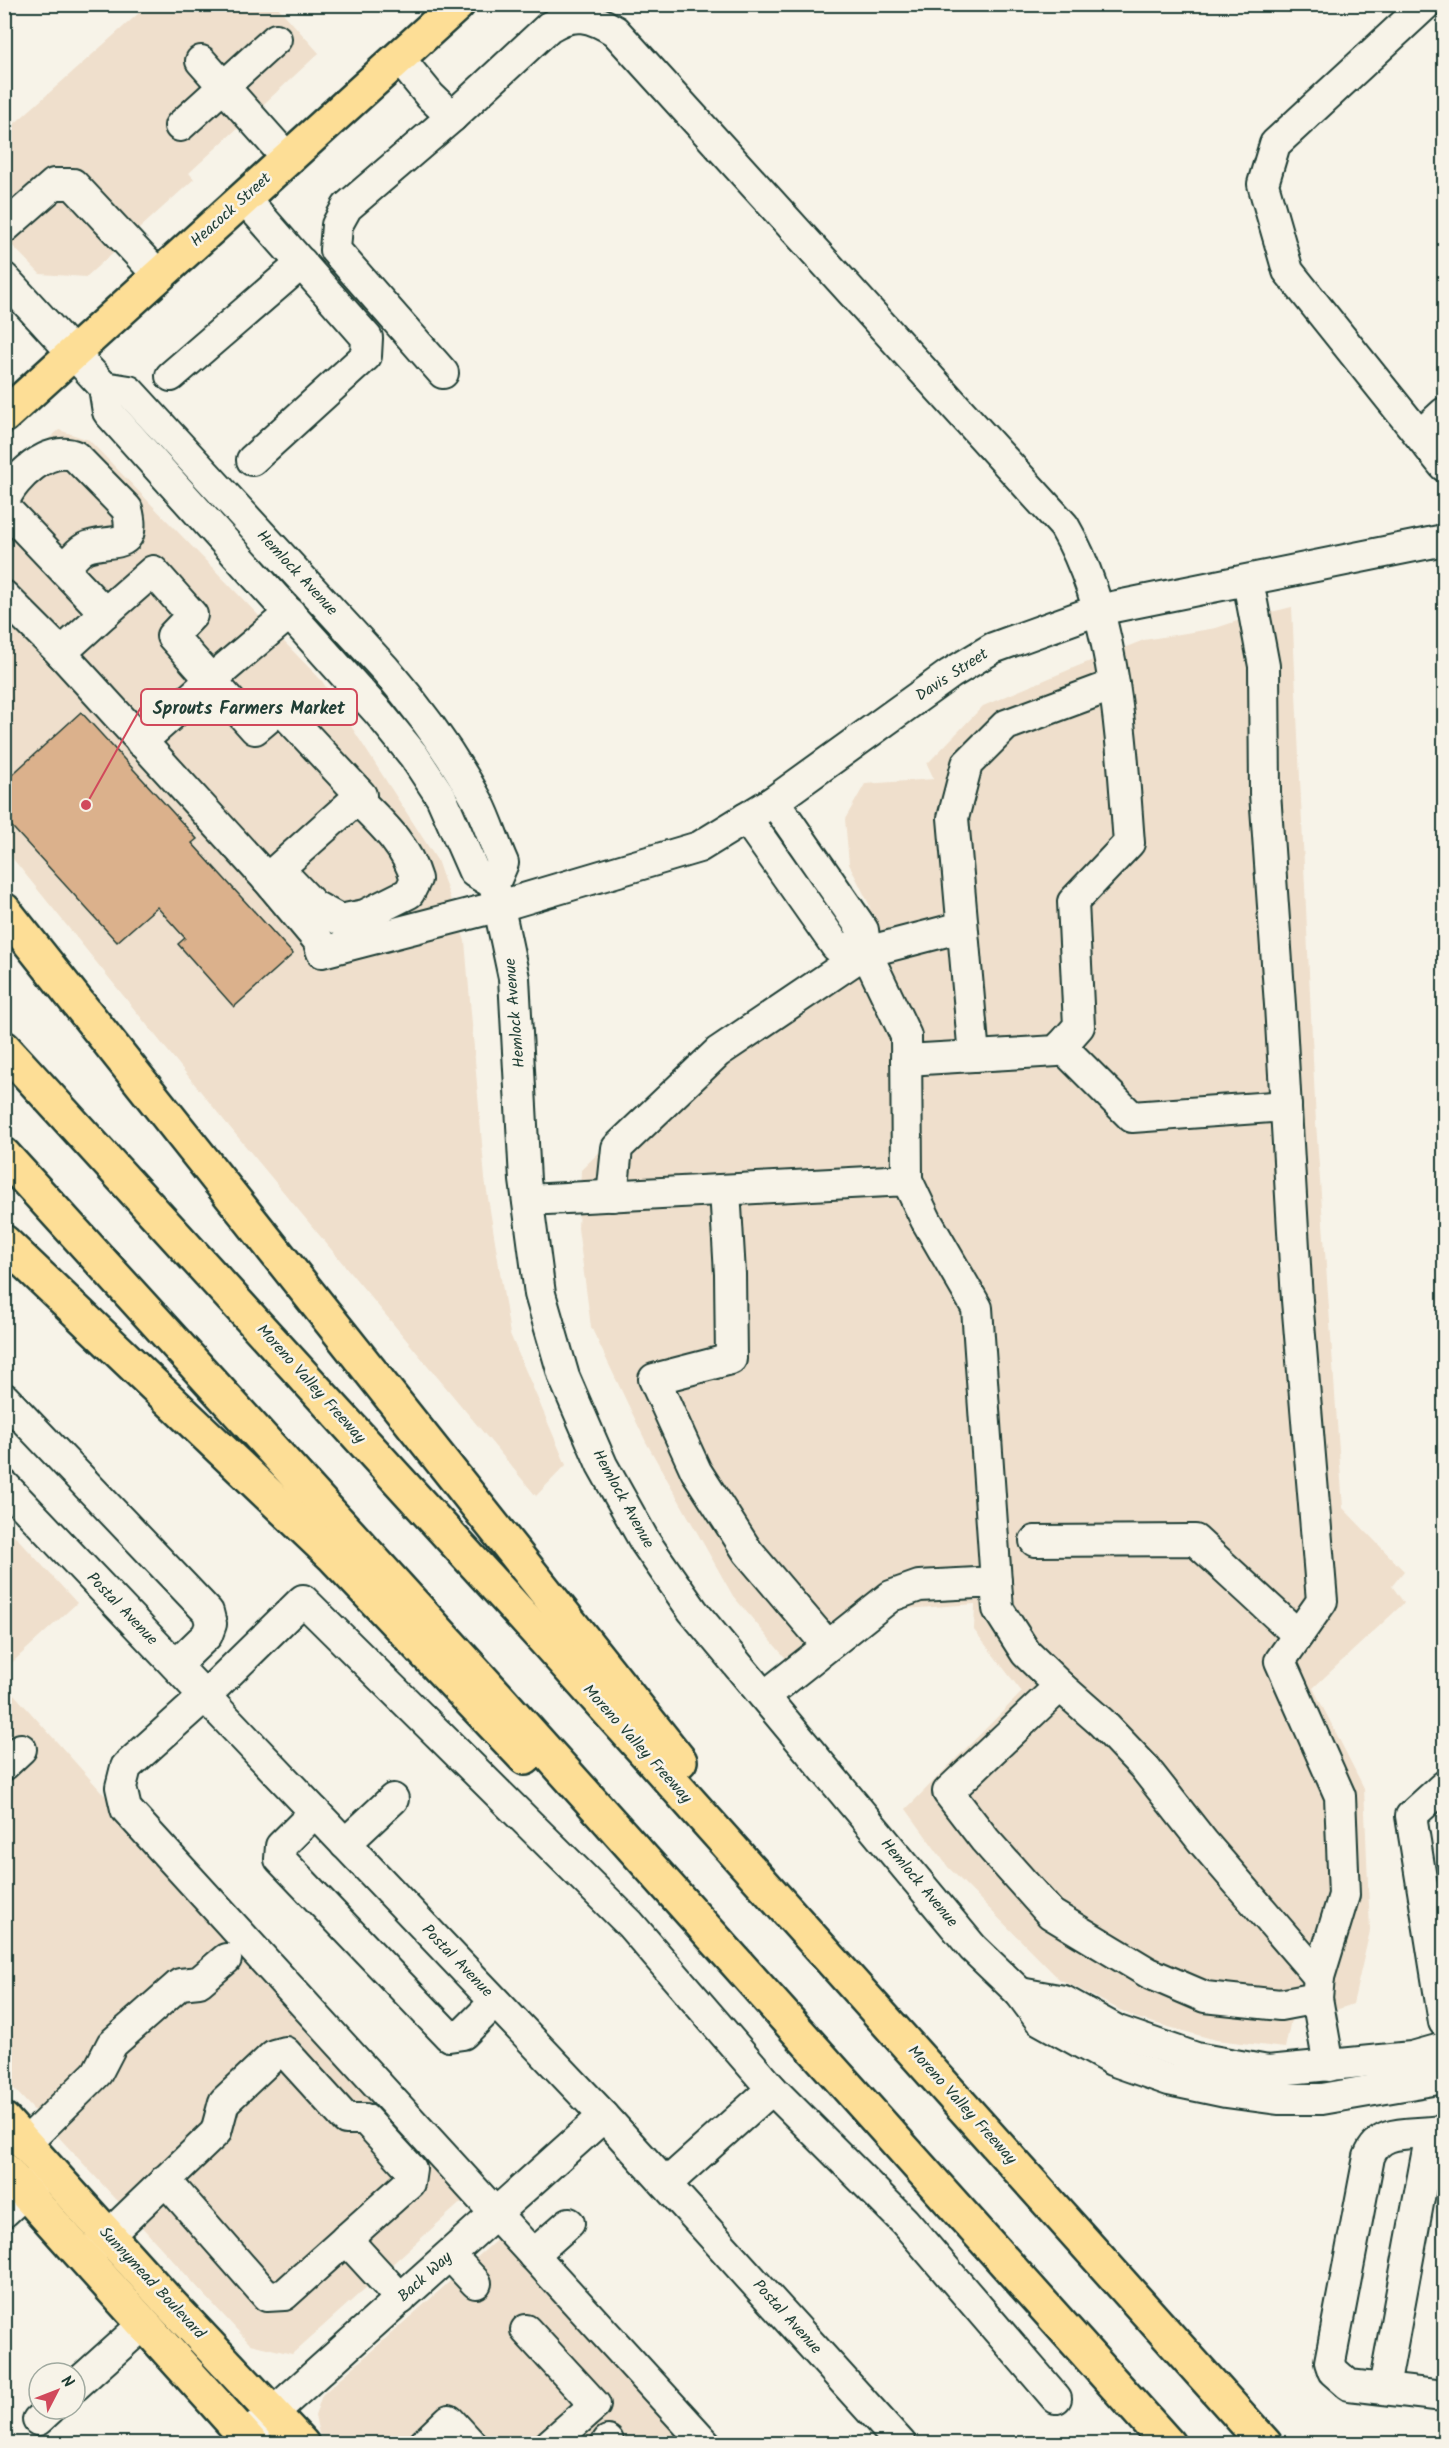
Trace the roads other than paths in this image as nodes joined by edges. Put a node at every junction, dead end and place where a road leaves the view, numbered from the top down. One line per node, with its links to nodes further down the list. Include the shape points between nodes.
1 (458, 4): 4 (main road, Heacock Street)
2 (1426, 4): 21 (street, via 1275,144 1263,184 1288,271)
3 (276, 39): 6 (street)
4 (399, 58): 7 (street); 9 (main road, Heacock Street)
5 (201, 61): 6 (street)
6 (224, 86): 8 (street); 9 (street)
7 (452, 117): 16 (street, via 347,207 337,225 335,250); 29 (street, via 561,19 595,19 615,31 1064,526 1087,572)
8 (180, 126)
9 (288, 159): 10 (main road, Heacock Street)
10 (244, 198): 12 (street); 13 (main road, Heacock Street)
11 (4, 228): 13 (street, via 54,184 73,184)
12 (302, 263): 17 (street); 22 (street, via 368,338 366,356)
13 (159, 276): 15 (main road, Heacock Street)
14 (7, 287): 15 (street, Hemlock Avenue)
15 (73, 353): 18 (street, Hemlock Avenue); 20 (main road, Heacock Street)
16 (443, 373)
17 (171, 376)
18 (104, 387): 31 (street, Hemlock Avenue, via 108,412); 40 (street, Hemlock Avenue, via 129,391 421,711 479,804 502,863)
19 (1444, 413): 21 (street)
20 (4, 416)
21 (1437, 453)
22 (252, 460)
23 (4, 501): 26 (street, via 10,487 39,462 65,451 75,456 128,509 129,534 122,542 82,549)
24 (4, 507): 26 (street)
25 (1444, 540): 27 (street, Davis Street)
26 (64, 569): 30 (street)
27 (1248, 581): 29 (street, Davis Street); 48 (street, via 1264,666 1265,794)
28 (4, 596): 32 (street)
29 (1098, 610): 34 (street); 37 (street, Davis Street, via 993,648 950,674)
30 (105, 613): 32 (street); 33 (street, via 153,571 192,615 172,636)
31 (290, 613): 33 (street); 40 (street, Hemlock Avenue, via 414,756 441,797 474,872)
32 (61, 653): 35 (street)
33 (211, 680): 35 (street); 36 (street, via 255,729 280,708 361,795)
34 (1114, 685): 42 (street, via 1006,725 967,764 952,818); 44 (street, via 1120,714 1129,843 1073,902 1079,1026)
35 (141, 742): 39 (street)
36 (357, 799): 39 (street); 39 (street, via 391,834 410,861 416,879 409,893 365,915 340,920)
37 (774, 801): 38 (street, Davis Street); 43 (street, via 863,930)
38 (746, 818): 40 (street, Davis Street, via 699,847); 43 (street, via 836,946)
39 (273, 874): 40 (street, Davis Street, via 322,952)
40 (497, 895): 53 (street, Hemlock Avenue, via 514,978)
41 (4, 910): 74 (main road)
42 (962, 927): 43 (street); 46 (street)
43 (866, 952): 47 (street, via 906,1036); 52 (street, via 718,1052 617,1148)
44 (1061, 1046): 46 (street, via 1058,1051); 48 (street, via 1132,1117)
45 (4, 1048): 74 (main road, Moreno Valley Freeway, via 558,1655)
46 (974, 1056): 47 (street)
47 (906, 1060): 50 (street)
48 (1286, 1106): 59 (street, via 1297,1300 1322,1601)
49 (4, 1155): 77 (main road)
50 (907, 1180): 51 (street); 58 (street, via 977,1308)
51 (725, 1190): 52 (street); 60 (street, via 731,1359 654,1379 696,1471 748,1552)
52 (612, 1196): 53 (street)
53 (528, 1200): 64 (street, Hemlock Avenue, via 540,1294 564,1377 602,1465 645,1542 693,1611)
54 (4, 1242): 77 (main road, via 332,1555 484,1717)
55 (4, 1398): 61 (street, via 208,1612 211,1624 207,1635)
56 (4, 1485): 61 (street, Postal Avenue)
57 (1035, 1541): 59 (street, via 1195,1540)
58 (996, 1582): 60 (street, via 918,1586 891,1596); 62 (street, via 998,1609 1026,1653)
59 (1298, 1635): 70 (street, via 1281,1661 1340,1796 1344,1895)
60 (827, 1645): 64 (street)
61 (176, 1665): 63 (street, Postal Avenue)
62 (1060, 1686): 70 (street, via 1144,1767); 70 (street, via 948,1792 985,1840 1051,1914 1149,1973 1205,1997 1280,2005)
63 (205, 1696): 67 (street, Postal Avenue); 79 (street, via 303,1600 630,1924); 86 (street, via 126,1767 121,1787 126,1809)
64 (765, 1696): 71 (street, Hemlock Avenue, via 973,1948)
65 (1444, 1786): 73 (street, via 1411,1816)
66 (393, 1799): 68 (street)
67 (315, 1812): 68 (street, Postal Avenue); 72 (street, via 282,1846 280,1859 449,2036 463,2034)
68 (345, 1844): 72 (street, Postal Avenue)
69 (226, 1959): 81 (street, via 199,1982 180,1984 112,2044 97,2073)
70 (1318, 1988): 76 (street)
71 (1020, 1993): 76 (street, via 1064,2001 1118,2031 1196,2058 1268,2071); 78 (street, Hemlock Avenue, via 1040,2020 1112,2060 1169,2080 1226,2092 1278,2099 1322,2099)
72 (495, 2002): 80 (street, Postal Avenue)
73 (1444, 2022)
74 (890, 2026): 110 (main road, Moreno Valley Freeway)
75 (1444, 2048): 76 (street, via 1412,2057)
76 (1329, 2066)
77 (837, 2074): 109 (main road)
78 (1444, 2078)
79 (772, 2089): 84 (street); 100 (street, via 903,2221)
80 (604, 2116): 84 (street, Postal Avenue); 86 (street, Back Way)
81 (10, 2128): 85 (main road, Sunnymead Boulevard)
82 (1438, 2132): 98 (street); 98 (street, via 1382,2139 1373,2146 1369,2157 1330,2362 1333,2371 1349,2385)
83 (165, 2180): 88 (street); 89 (street, via 267,2295 284,2295); 89 (street, via 216,2132 224,2102 274,2055 285,2052 346,2119 365,2119 411,2169 409,2183)
84 (666, 2184): 108 (street, Postal Avenue)
85 (21, 2186): 88 (main road, Sunnymead Boulevard); 92 (main road, Sunnymead Boulevard)
86 (495, 2214): 90 (street, Back Way); 91 (street)
87 (568, 2223): 91 (street)
88 (108, 2236): 92 (street); 101 (main road, Sunnymead Boulevard)
89 (346, 2240): 94 (street)
90 (450, 2254): 93 (street); 94 (street, Back Way)
91 (533, 2255): 107 (street)
92 (84, 2258): 95 (main road, Sunnymead Boulevard)
93 (476, 2283)
94 (401, 2299): 101 (street, Back Way)
95 (144, 2324): 97 (street); 102 (main road, Sunnymead Boulevard)
96 (526, 2330): 106 (street, via 595,2405)
97 (87, 2375)
98 (1384, 2388): 99 (street)
99 (1444, 2396)
100 (1056, 2398)
101 (273, 2413): 102 (street, Back Way); 103 (main road, Sunnymead Boulevard)
102 (249, 2440)
103 (302, 2444)
104 (424, 2444): 105 (street, via 449,2420)
105 (471, 2444)
106 (550, 2444)
107 (706, 2444)
108 (901, 2444)
109 (1168, 2444)
110 (1265, 2444)

